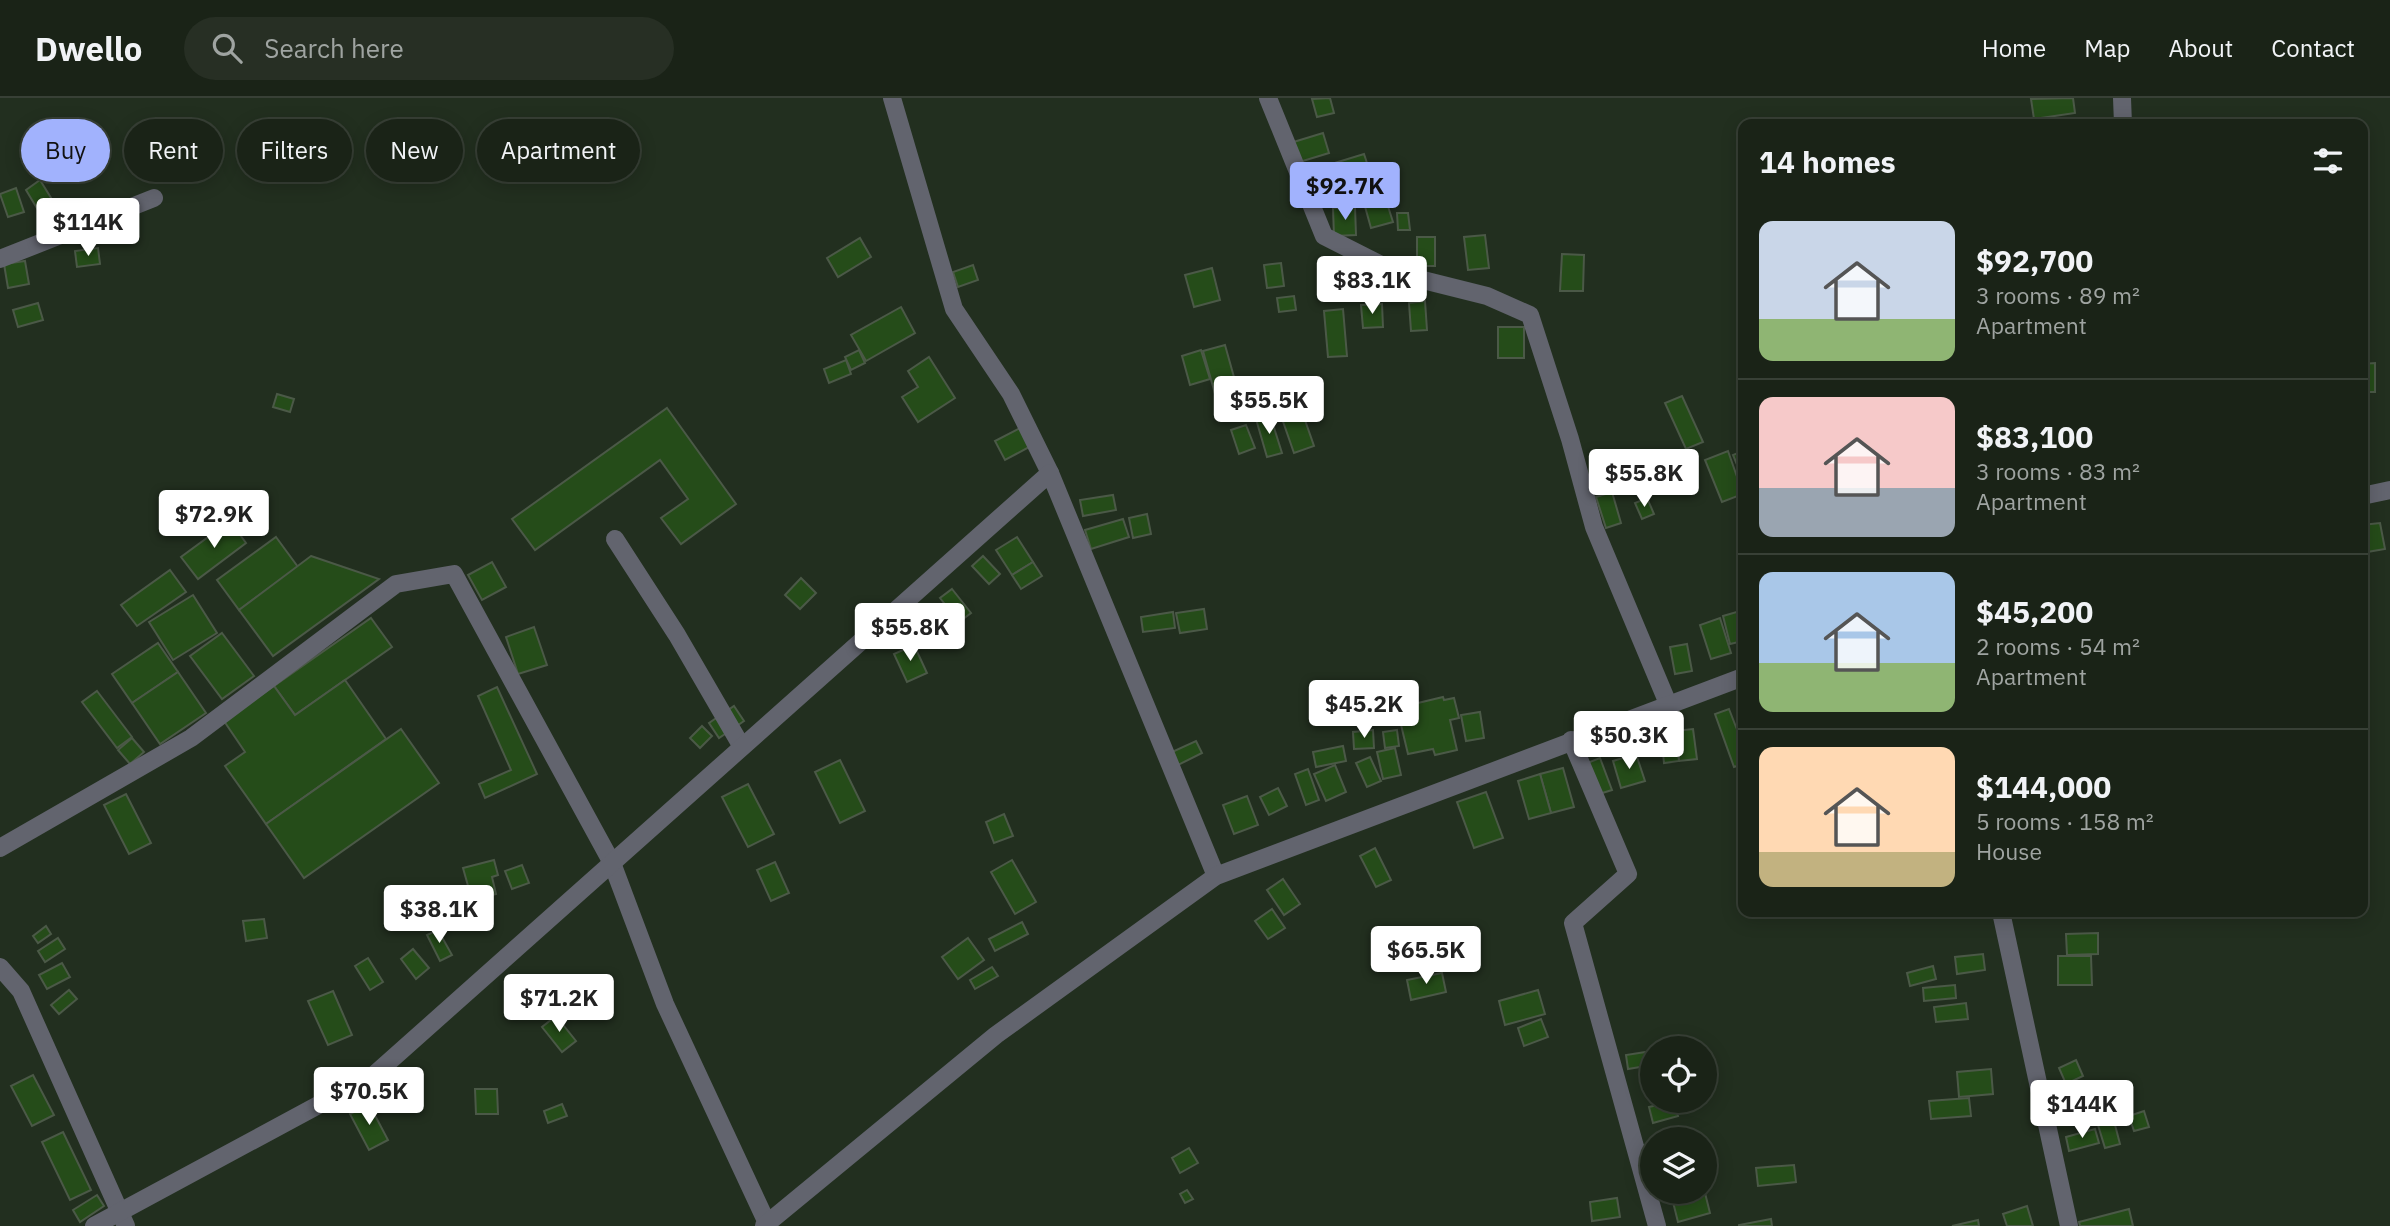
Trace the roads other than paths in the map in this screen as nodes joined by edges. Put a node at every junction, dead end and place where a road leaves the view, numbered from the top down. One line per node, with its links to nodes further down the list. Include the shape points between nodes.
1 (892, 98): 7 (street, via 954,309 1012,394)
2 (1268, 98): 12 (street, via 1324,236 1399,274 1487,296 1530,316 1594,527)
3 (2122, 98): 4 (street)
4 (2123, 119)
5 (154, 198): 6 (street)
6 (0, 259)
7 (1050, 473): 14 (street); 17 (street)
8 (2390, 490): 9 (street)
9 (2368, 495)
10 (615, 539): 14 (street)
11 (1738, 679): 12 (street)
12 (1669, 706): 13 (street)
13 (1571, 740): 17 (street); 23 (street, via 1628,874 1573,923)
14 (742, 747): 16 (street)
15 (0, 848): 16 (street, via 191,738 396,584 454,574)
16 (612, 863): 20 (street, via 374,1076); 21 (street, via 665,1004)
17 (1216, 876): 21 (street, via 996,1035)
18 (2002, 917): 24 (street)
19 (0, 967): 20 (street, via 21,991)
20 (122, 1219): 22 (street)
21 (766, 1225)
22 (94, 1226)
23 (1657, 1226)
24 (2069, 1226)

